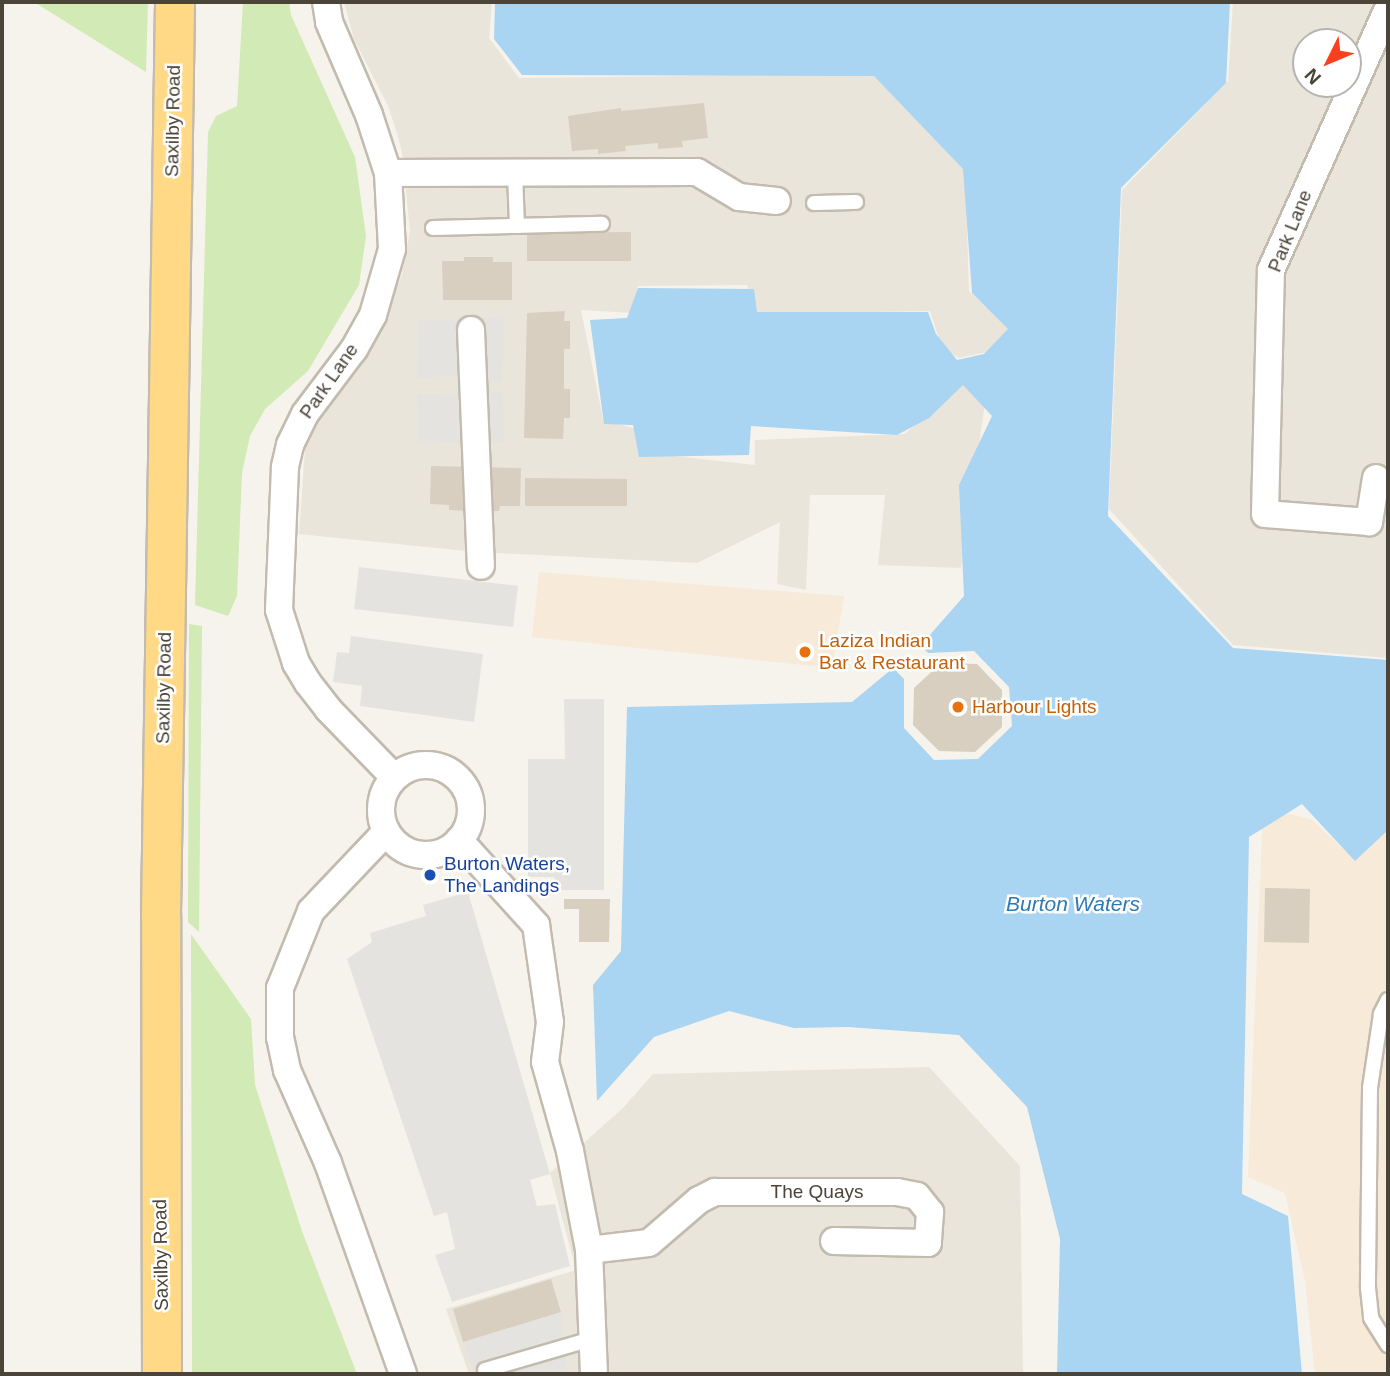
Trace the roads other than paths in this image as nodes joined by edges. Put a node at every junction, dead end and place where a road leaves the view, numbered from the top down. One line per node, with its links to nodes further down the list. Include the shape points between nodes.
1 (175, 2): 24 (highway, Saxilby Road, via 161,915)
2 (326, 2): 5 (street, Park Lane, via 329,22)
3 (1388, 8): 13 (street, Park Lane, via 1270,270 1265,513 1369,522)
4 (514, 172): 5 (street); 6 (street, via 697,172 739,197); 10 (lane)
5 (388, 173): 15 (street, Park Lane, via 392,249 373,315 354,349 305,414 290,445 284,480 279,610 296,663 308,683)
6 (783, 202)
7 (856, 202): 8 (lane)
8 (814, 203)
9 (602, 224): 10 (lane)
10 (517, 226): 11 (lane)
11 (433, 228)
12 (471, 330): 14 (street)
13 (1376, 478)
14 (481, 566)
15 (394, 777): 16 (street, via 381,803); 17 (street, via 425,765 454,775 470,804 469,823)
16 (386, 832): 17 (street, via 398,846 420,855 441,852); 25 (street, via 311,911 280,988 280,1037 288,1070 328,1163)
17 (459, 840): 20 (street, via 536,925 550,1022 545,1062 570,1150)
18 (1388, 1000): 22 (lane, via 1381,1014 1370,1088 1368,1288 1371,1318)
19 (834, 1241): 20 (street, The Quays, via 928,1243 930,1212 917,1196 897,1192 715,1192 649,1243)
20 (589, 1250): 21 (street)
21 (592, 1339): 23 (lane); 26 (street)
22 (1388, 1345)
23 (485, 1370)
24 (162, 1374)
25 (403, 1374)
26 (594, 1374)

